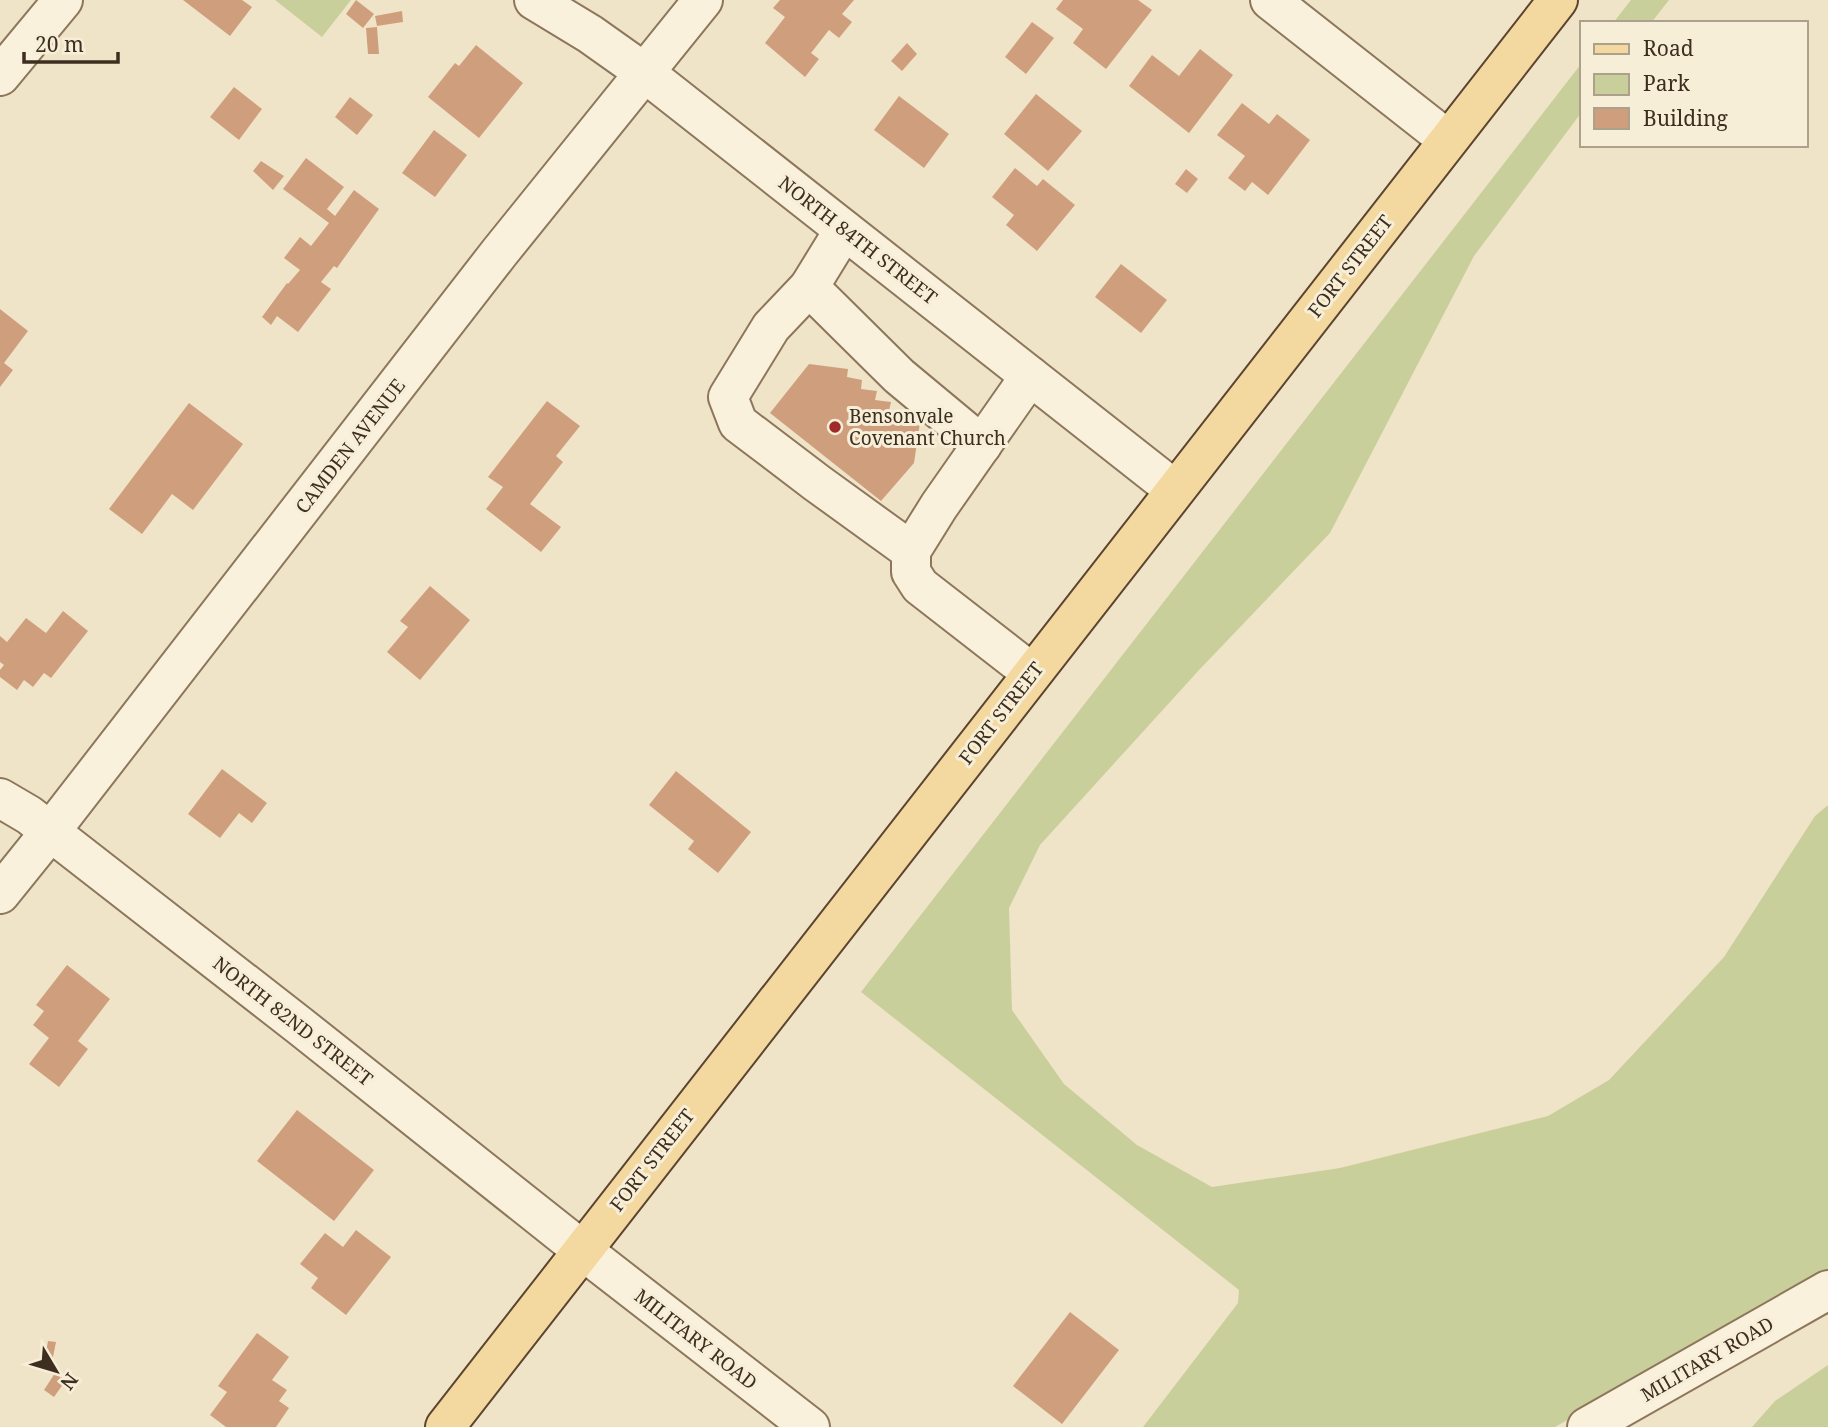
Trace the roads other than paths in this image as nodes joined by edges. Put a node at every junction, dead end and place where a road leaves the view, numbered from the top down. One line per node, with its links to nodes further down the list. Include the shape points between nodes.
1 (63, 0): 7 (street)
2 (534, 0): 6 (street, NORTH 84TH STREET)
3 (703, 0): 6 (street, CAMDEN AVENUE)
4 (1270, 0): 8 (street)
5 (1558, 0): 8 (main road, FORT STREET)
6 (645, 73): 9 (street, NORTH 84TH STREET); 17 (street, CAMDEN AVENUE, via 499,253)
7 (0, 76)
8 (1448, 140): 13 (main road, FORT STREET)
9 (844, 230): 10 (street); 11 (street, NORTH 84TH STREET)
10 (809, 287): 12 (street, via 899,376); 14 (street, via 771,327 727,397 731,409 738,423)
11 (1030, 376): 12 (street); 13 (street, NORTH 84TH STREET)
12 (982, 445): 14 (street)
13 (1175, 490): 15 (main road, FORT STREET)
14 (911, 551): 15 (street, via 911,572 920,586)
15 (1032, 673): 19 (main road, FORT STREET)
16 (0, 798): 17 (street, NORTH 82ND STREET)
17 (50, 832): 18 (street, CAMDEN AVENUE); 19 (street, NORTH 82ND STREET)
18 (0, 894)
19 (582, 1250): 21 (main road, FORT STREET); 22 (street, MILITARY ROAD)
20 (1828, 1290): 23 (street, MILITARY ROAD)
21 (445, 1427)
22 (810, 1427)
23 (1587, 1427)

